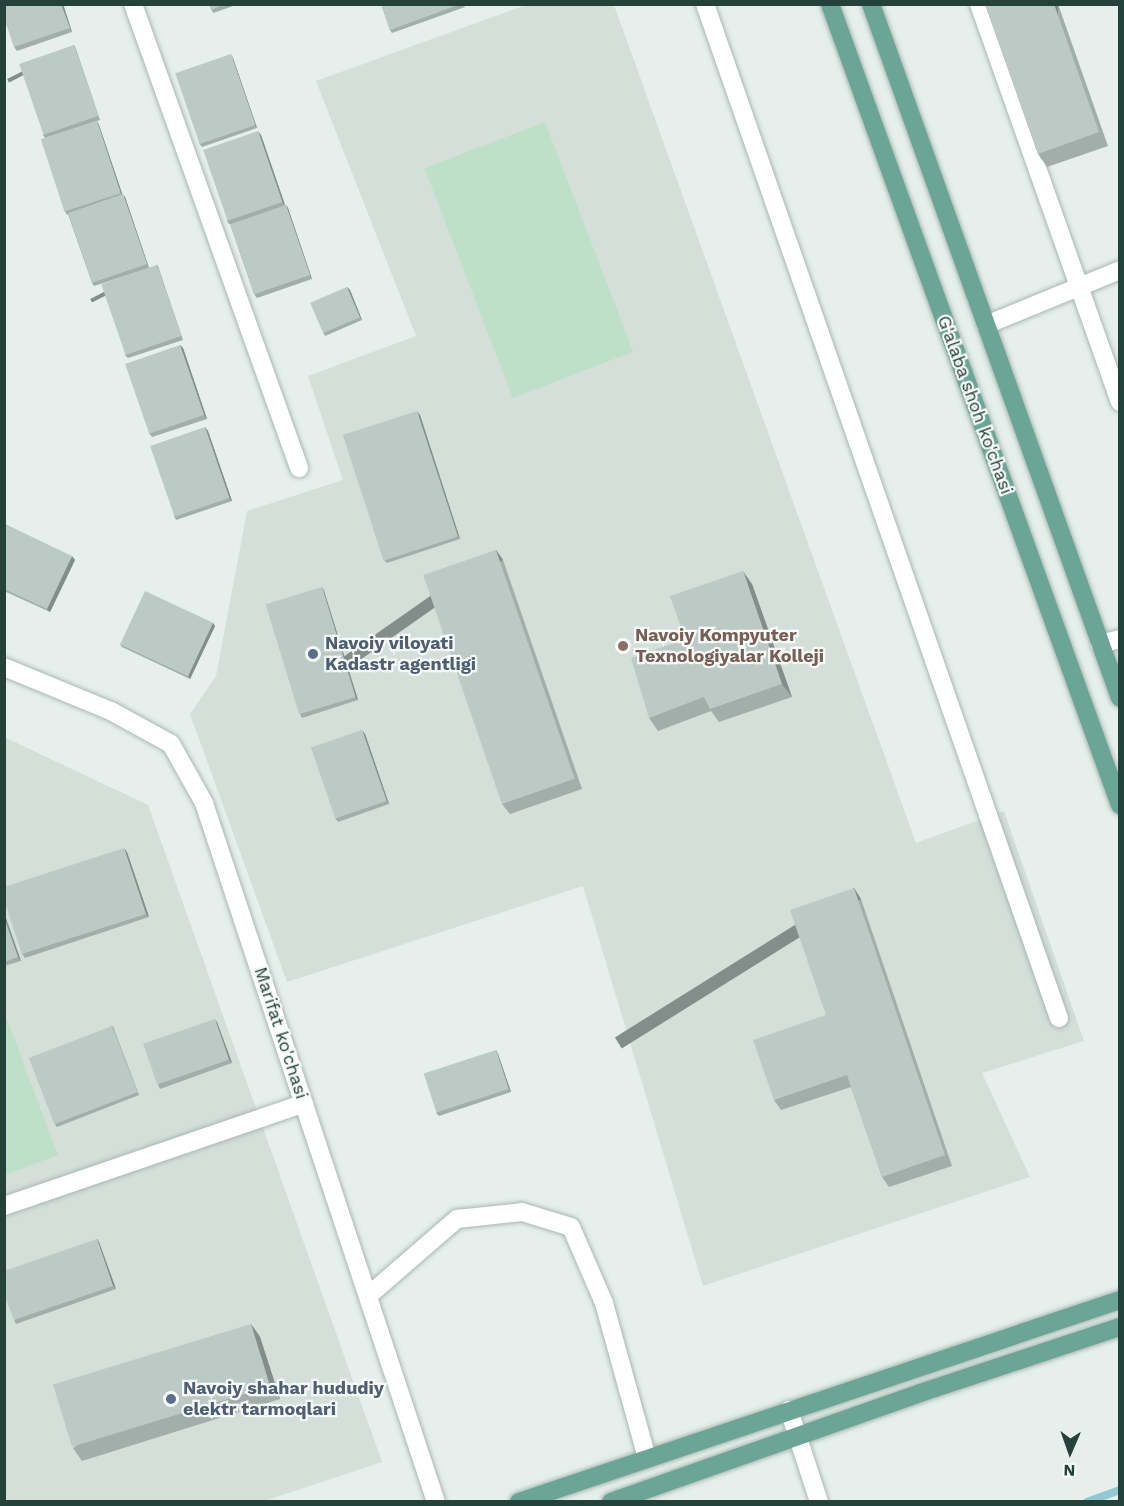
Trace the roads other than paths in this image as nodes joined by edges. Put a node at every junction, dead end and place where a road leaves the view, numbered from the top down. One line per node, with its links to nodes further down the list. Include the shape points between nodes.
1 (133, 4): 10 (street)
2 (705, 4): 16 (street)
3 (830, 4): 15 (main road, G'alaba shoh ko'chasi)
4 (871, 4): 8 (main road, G'alaba shoh ko'chasi)
5 (979, 4): 7 (street)
6 (1119, 270): 7 (street)
7 (1079, 287): 8 (street); 9 (street)
8 (986, 325): 12 (main road, G'alaba shoh ko'chasi)
9 (1119, 402)
10 (299, 468)
11 (1119, 639): 12 (street)
12 (1100, 644): 14 (main road, G'alaba shoh ko'chasi)
13 (4, 667): 17 (street, Marifat ko'chasi, via 111,711 171,744 204,803)
14 (1119, 699)
15 (1119, 805)
16 (1059, 1018)
17 (304, 1103): 18 (street); 19 (street, Marifat ko'chasi)
18 (4, 1206)
19 (368, 1296): 24 (street, via 457,1219 522,1212 571,1227 604,1304); 25 (street, Marifat ko'chasi)
20 (1119, 1300): 22 (main road)
21 (1119, 1328): 23 (main road)
22 (789, 1410): 23 (street); 24 (main road)
23 (798, 1436): 27 (main road); 28 (street)
24 (647, 1458): 26 (main road)
25 (436, 1502)
26 (519, 1502)
27 (611, 1502)
28 (819, 1502)

